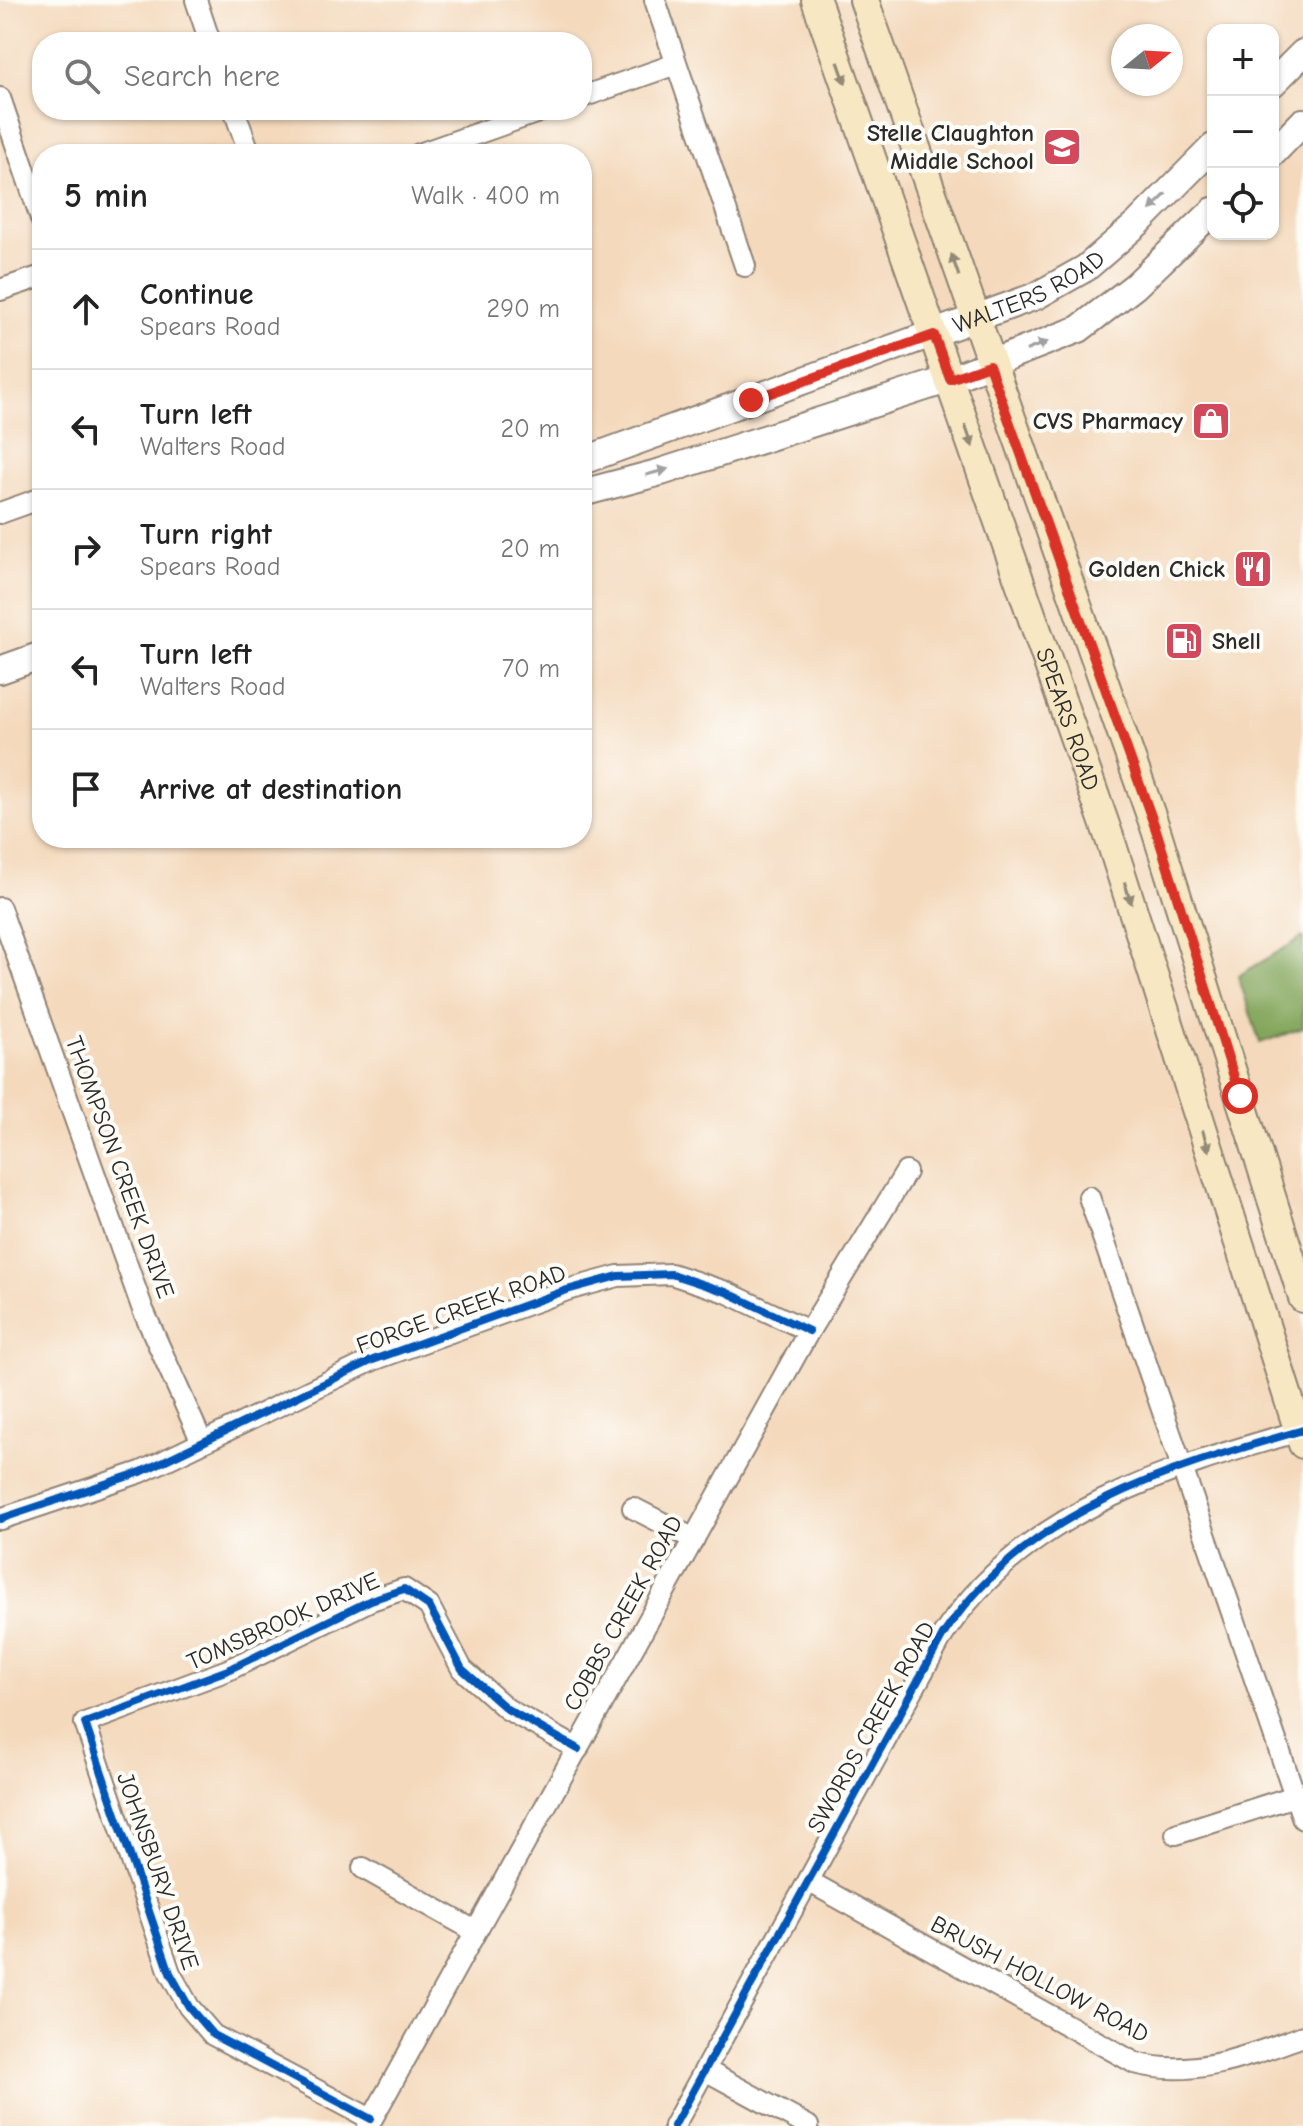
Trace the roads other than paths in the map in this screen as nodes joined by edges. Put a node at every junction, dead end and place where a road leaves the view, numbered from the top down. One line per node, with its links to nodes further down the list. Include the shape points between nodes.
1 (196, 0): 5 (street)
2 (655, 0): 7 (street)
3 (816, 0): 24 (main road, SPEARS ROAD, one-way to 24)
4 (864, 0): 23 (main road, SPEARS ROAD, one-way to 4)
5 (206, 32)
6 (1303, 53): 8 (street)
7 (676, 64): 9 (street); 20 (street)
8 (1279, 77)
9 (592, 93)
10 (0, 98): 18 (street)
11 (238, 120): 14 (street)
12 (516, 120): 15 (street)
13 (1303, 122): 16 (street)
14 (246, 144)
15 (447, 144)
16 (1279, 147)
17 (1207, 153): 23 (street, WALTERS ROAD, one-way to 23, via 1086,268 1036,296)
18 (32, 192)
19 (1207, 217): 25 (street, WALTERS ROAD, one-way to 19, via 1079,329 1135,286)
20 (745, 266)
21 (32, 279): 22 (street)
22 (0, 290)
23 (974, 320): 24 (street, WALTERS ROAD); 25 (main road, SPEARS ROAD)
24 (934, 335): 26 (main road, SPEARS ROAD); 27 (street, WALTERS ROAD)
25 (989, 365): 26 (street, WALTERS ROAD); 33 (main road, SPEARS ROAD)
26 (950, 379): 28 (street, WALTERS ROAD, one-way to 26); 34 (main road, SPEARS ROAD, one-way to 34)
27 (592, 457)
28 (592, 490)
29 (32, 502): 30 (street)
30 (0, 513)
31 (32, 659): 32 (street)
32 (0, 670)
33 (1156, 830): 34 (main road); 38 (main road, SPEARS ROAD)
34 (1112, 845): 40 (main road, SPEARS ROAD, one-way to 40)
35 (0, 908): 41 (street, THOMPSON CREEK DRIVE, via 143,1310)
36 (906, 1172): 39 (street, COBBS CREEK ROAD)
37 (1089, 1197): 42 (street)
38 (1303, 1298)
39 (809, 1331): 41 (street, FORGE CREEK ROAD, via 726,1292 671,1274 618,1276 373,1360); 45 (street, COBBS CREEK ROAD)
40 (1302, 1435): 42 (street, SWORDS CREEK ROAD)
41 (201, 1440): 44 (street, FORGE CREEK ROAD, via 141,1472)
42 (1183, 1468): 48 (street); 52 (street, SWORDS CREEK ROAD, via 1124,1488 1062,1521 1018,1550 980,1586 943,1635)
43 (633, 1508): 45 (street)
44 (0, 1519)
45 (694, 1539): 47 (street, COBBS CREEK ROAD)
46 (85, 1723): 47 (street, TOMSBROOK DRIVE, via 228,1670 404,1589 429,1606 462,1669 507,1709); 56 (street, JOHNSBURY DRIVE, via 170,1973 189,2007 213,2035)
47 (578, 1749): 53 (street, COBBS CREEK ROAD)
48 (1295, 1796): 49 (street); 50 (street)
49 (1303, 1819)
50 (1176, 1834)
51 (363, 1868): 53 (street)
52 (810, 1882): 54 (street, BRUSH HOLLOW ROAD, via 1135,2063 1193,2069); 55 (street, SWORDS CREEK ROAD)
53 (475, 1931): 56 (street, COBBS CREEK ROAD)
54 (1303, 2036)
55 (705, 2070): 57 (street, SWORDS CREEK ROAD); 58 (street)
56 (370, 2123)
57 (674, 2126)
58 (808, 2126)

